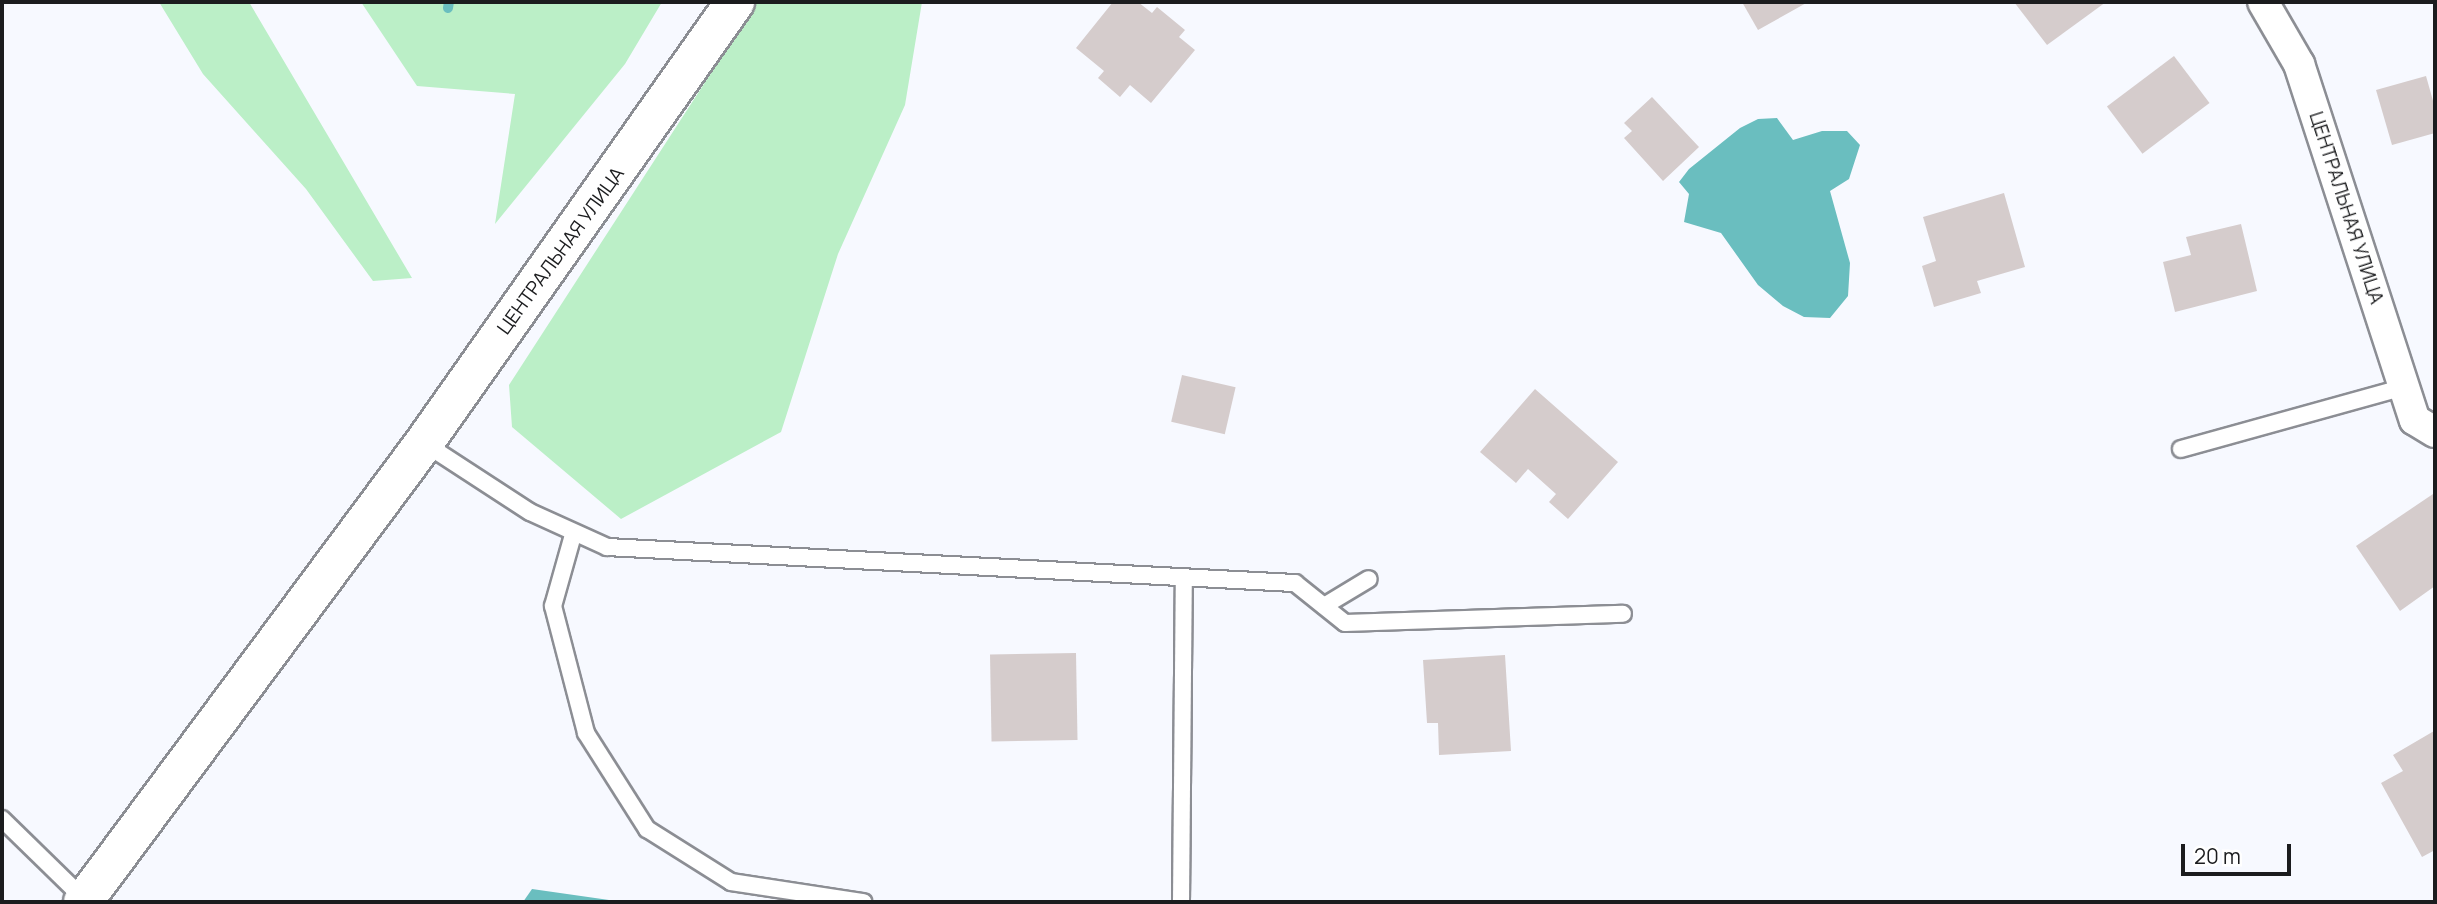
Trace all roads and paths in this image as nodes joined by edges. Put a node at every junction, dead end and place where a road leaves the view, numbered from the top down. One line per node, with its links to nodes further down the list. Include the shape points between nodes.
1 (735, 2): 5 (street, ЦЕНТРАЛЬНАЯ УЛИЦА)
2 (2263, 2): 3 (street, ЦЕНТРАЛЬНАЯ УЛИЦА, via 2299,64)
3 (2404, 387): 4 (street, ЦЕНТРАЛЬНАЯ УЛИЦА); 6 (lane)
4 (2425, 426)
5 (424, 443): 7 (lane); 13 (street, ЦЕНТРАЛЬНАЯ УЛИЦА)
6 (2181, 450)
7 (573, 535): 8 (lane, via 607,547); 14 (lane, via 553,606 556,619 586,733 647,829 731,882)
8 (1184, 577): 10 (lane, via 1295,583); 15 (lane)
9 (1369, 579): 10 (lane)
10 (1324, 606): 11 (lane, via 1345,624)
11 (1623, 614)
12 (2, 819): 13 (lane)
13 (84, 901)
14 (864, 902)
15 (1181, 902)

